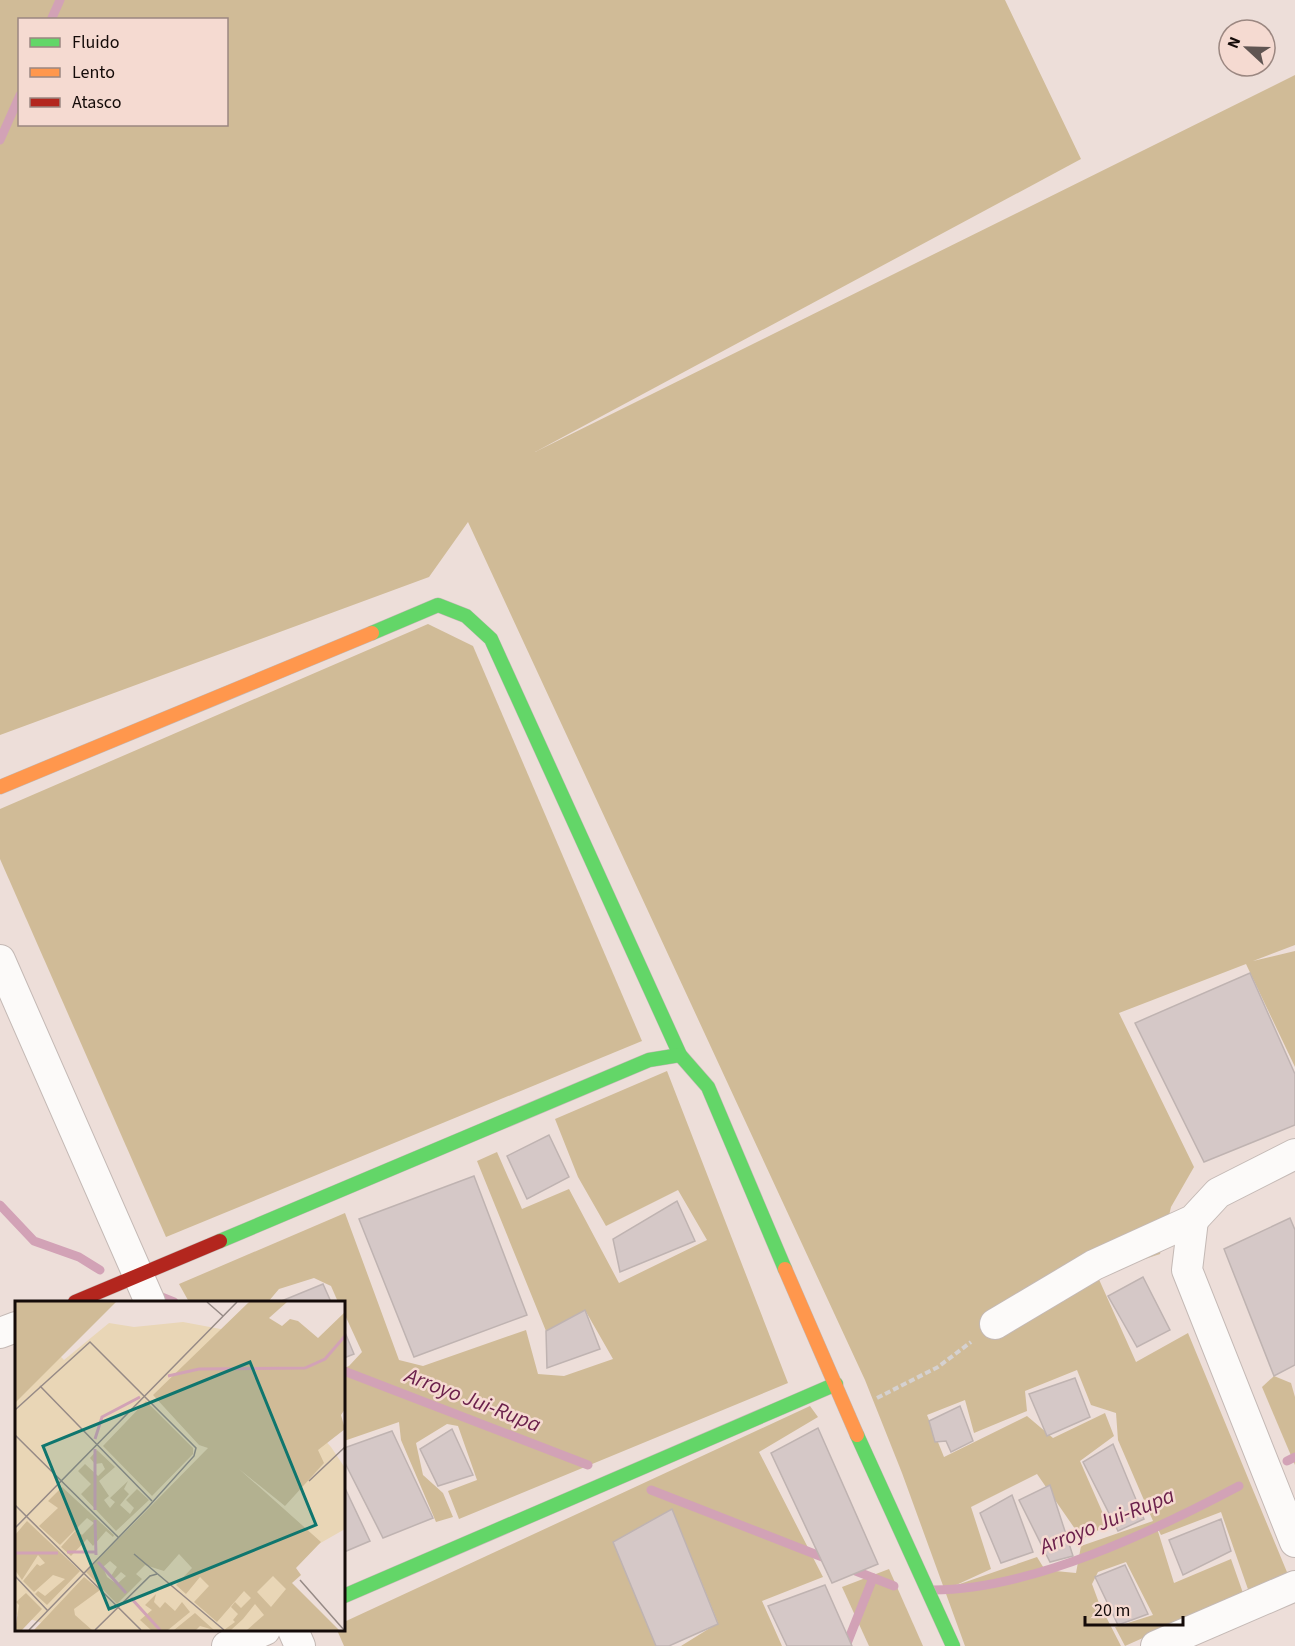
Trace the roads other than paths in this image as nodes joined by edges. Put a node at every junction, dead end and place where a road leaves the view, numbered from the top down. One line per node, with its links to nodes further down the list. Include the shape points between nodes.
1 (0, 788): 3 (street, via 438,605 466,616 491,639)
2 (0, 960): 6 (street)
3 (680, 1055): 6 (street, via 649,1060); 11 (street, via 708,1087)
4 (1295, 1154): 5 (street, via 1218,1193)
5 (1193, 1220): 8 (street, via 1094,1265); 12 (street, via 1187,1270)
6 (144, 1290): 7 (street)
7 (81, 1301)
8 (995, 1324)
9 (15, 1327): 10 (street)
10 (0, 1333)
11 (836, 1384): 14 (street); 19 (street)
12 (1295, 1542)
13 (1295, 1586): 20 (street)
14 (345, 1596)
15 (261, 1631): 17 (street)
16 (294, 1631): 18 (street)
17 (227, 1646)
18 (300, 1646)
19 (953, 1646)
20 (1156, 1646)

